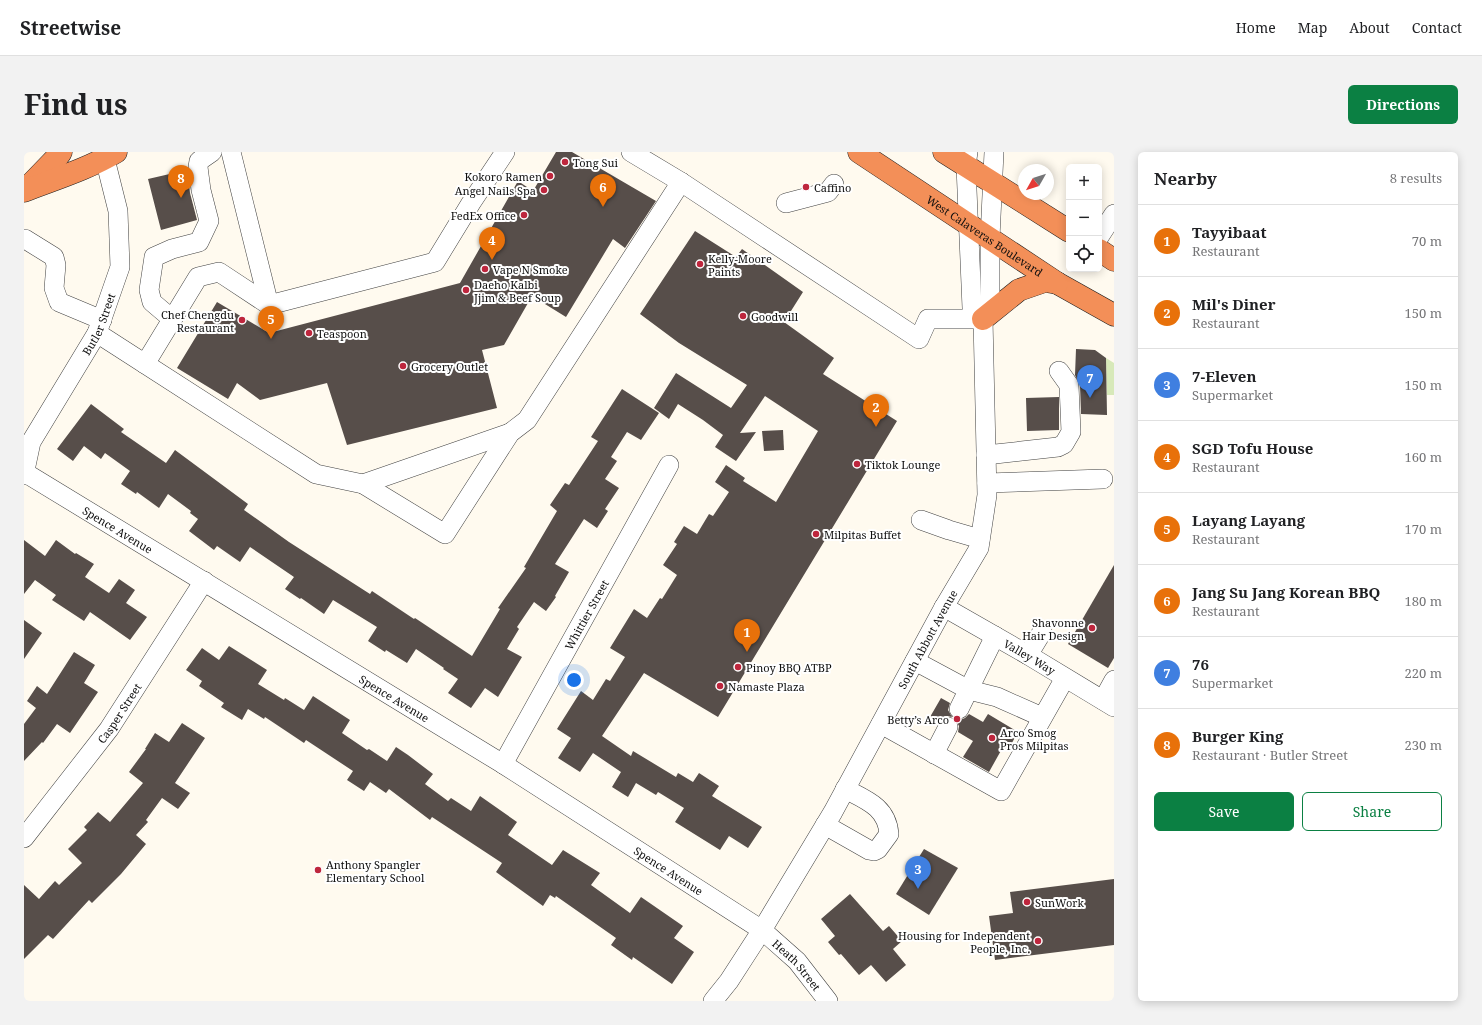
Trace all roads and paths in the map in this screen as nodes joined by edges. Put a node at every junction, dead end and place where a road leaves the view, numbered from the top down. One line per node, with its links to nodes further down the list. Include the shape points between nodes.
1 (61, 152): 14 (highway)
2 (212, 152): 27 (street, via 199,161 198,167 209,221 199,242 154,257 149,290 152,302)
3 (231, 152): 25 (street)
4 (505, 152): 25 (street, via 435,262)
5 (631, 152): 11 (street)
6 (859, 152): 17 (highway, West Calaveras Boulevard)
7 (944, 152): 10 (highway)
8 (994, 152): 12 (street, South Abbott Avenue)
9 (108, 154): 14 (highway); 29 (street, Butler Street, via 118,211 120,267)
10 (967, 159): 12 (highway); 17 (street)
11 (681, 182): 28 (street, via 919,339 928,319); 32 (street, via 527,420)
12 (992, 183): 18 (highway); 20 (street, South Abbott Avenue)
13 (834, 184): 15 (street, via 828,192)
14 (24, 191)
15 (786, 203)
16 (1114, 214): 19 (street)
17 (969, 225): 20 (highway, West Calaveras Boulevard); 28 (street, via 972,308)
18 (1066, 229)
19 (1100, 236)
20 (990, 238): 24 (highway, West Calaveras Boulevard); 28 (street, South Abbott Avenue, via 990,306)
21 (25, 240): 29 (street, via 54,257 54,288 59,302)
22 (1102, 252): 23 (highway)
23 (1114, 260)
24 (1057, 283): 26 (highway, West Calaveras Boulevard); 28 (highway, via 1045,281 1019,290)
25 (270, 305): 27 (street, via 219,272 198,277)
26 (1114, 315)
27 (172, 319): 30 (street)
28 (983, 319): 33 (street, South Abbott Avenue)
29 (100, 327): 30 (street); 35 (street, Butler Street, via 31,442)
30 (145, 364): 38 (street, via 316,474)
31 (1059, 371): 33 (street, via 1069,385 1071,432 1064,444 1058,447)
32 (510, 433): 38 (street); 38 (street, via 445,534)
33 (986, 455): 37 (street, South Abbott Avenue)
34 (669, 465): 56 (street, Whittier Street)
35 (24, 473): 41 (street, Spence Avenue)
36 (1104, 479): 37 (street)
37 (987, 483): 40 (street, South Abbott Avenue)
38 (363, 484)
39 (921, 520): 40 (street)
40 (980, 539): 42 (street, South Abbott Avenue, via 979,548)
41 (204, 581): 56 (street, Spence Avenue); 59 (street, Casper Street, via 109,729)
42 (944, 608): 44 (street, Valley Way); 46 (street, South Abbott Avenue)
43 (1042, 632): 45 (street)
44 (995, 636): 45 (street, Valley Way); 49 (street)
45 (1028, 655): 47 (street, Valley Way)
46 (915, 660): 49 (street); 53 (street, South Abbott Avenue)
47 (1065, 678): 50 (street, Valley Way); 52 (street)
48 (1114, 680): 50 (street)
49 (969, 690): 51 (street); 52 (street, via 997,697)
50 (1108, 704)
51 (960, 709)
52 (1042, 717): 55 (street, via 1000,791)
53 (881, 724): 55 (street); 57 (street, South Abbott Avenue)
54 (948, 727): 55 (street)
55 (934, 754)
56 (504, 764): 60 (street, Spence Avenue)
57 (845, 789): 58 (street, South Abbott Avenue); 58 (street, via 876,806 888,826 889,834 874,852)
58 (825, 825): 60 (street, South Abbott Avenue)
59 (24, 838)
60 (762, 930): 61 (street, South Abbott Avenue); 62 (street, Heath Street, via 797,961)
61 (713, 1001)
62 (828, 1001)

